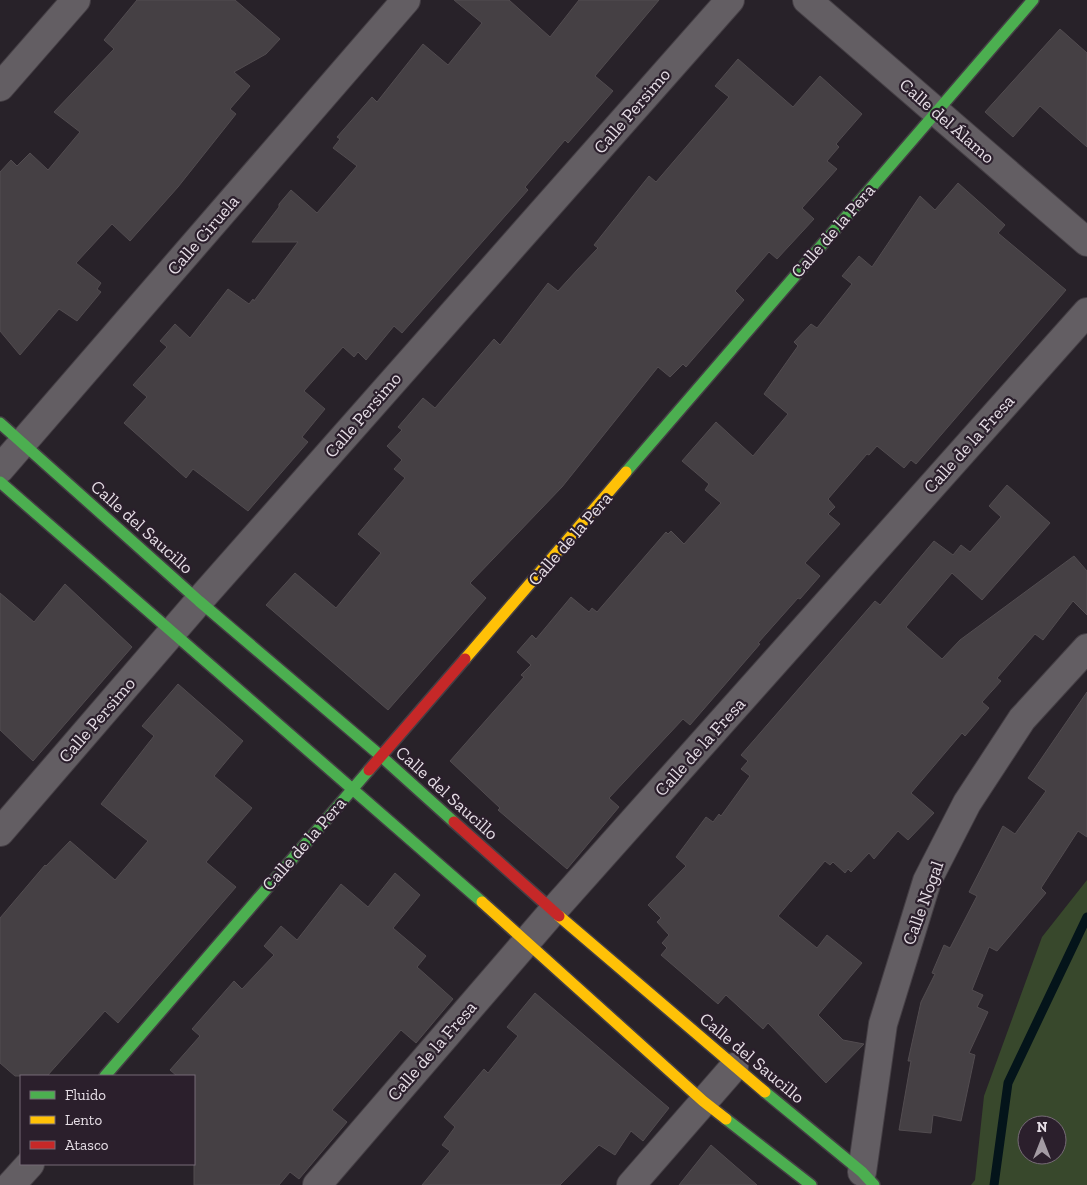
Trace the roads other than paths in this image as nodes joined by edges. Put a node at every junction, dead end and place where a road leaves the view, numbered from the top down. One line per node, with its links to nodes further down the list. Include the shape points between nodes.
1 (76, 0): 6 (street)
2 (406, 0): 11 (street, Calle Ciruela)
3 (730, 0): 14 (street, Calle Persimo)
4 (807, 0): 7 (street, Calle del Álamo)
5 (1034, 0): 7 (street, Calle de la Pera)
6 (0, 87)
7 (936, 111): 8 (street, Calle del Álamo); 17 (street, Calle de la Pera)
8 (1087, 242)
9 (1087, 312): 20 (street, Calle de la Fresa)
10 (0, 423): 11 (street, Calle del Saucillo)
11 (22, 444): 12 (street, Calle Ciruela); 14 (street, Calle del Saucillo)
12 (0, 469)
13 (0, 482): 15 (street)
14 (199, 601): 15 (street, Calle Persimo); 17 (street, Calle del Saucillo)
15 (172, 633): 18 (street); 19 (street, Calle Persimo)
16 (1087, 648): 26 (street, Calle Nogal, via 1022,719 966,804 927,881 883,1024)
17 (382, 757): 18 (street, Calle de la Pera); 20 (street, Calle del Saucillo)
18 (352, 788): 21 (street); 23 (street, Calle de la Pera)
19 (0, 832)
20 (553, 911): 21 (street, Calle de la Fresa); 22 (street, Calle del Saucillo)
21 (527, 941): 24 (street); 28 (street, Calle de la Fresa)
22 (734, 1067): 24 (street); 26 (street, Calle del Saucillo)
23 (106, 1075)
24 (703, 1101): 29 (street); 30 (street)
25 (29, 1165): 27 (street)
26 (868, 1178)
27 (11, 1185)
28 (317, 1185)
29 (631, 1185)
30 (811, 1185)

